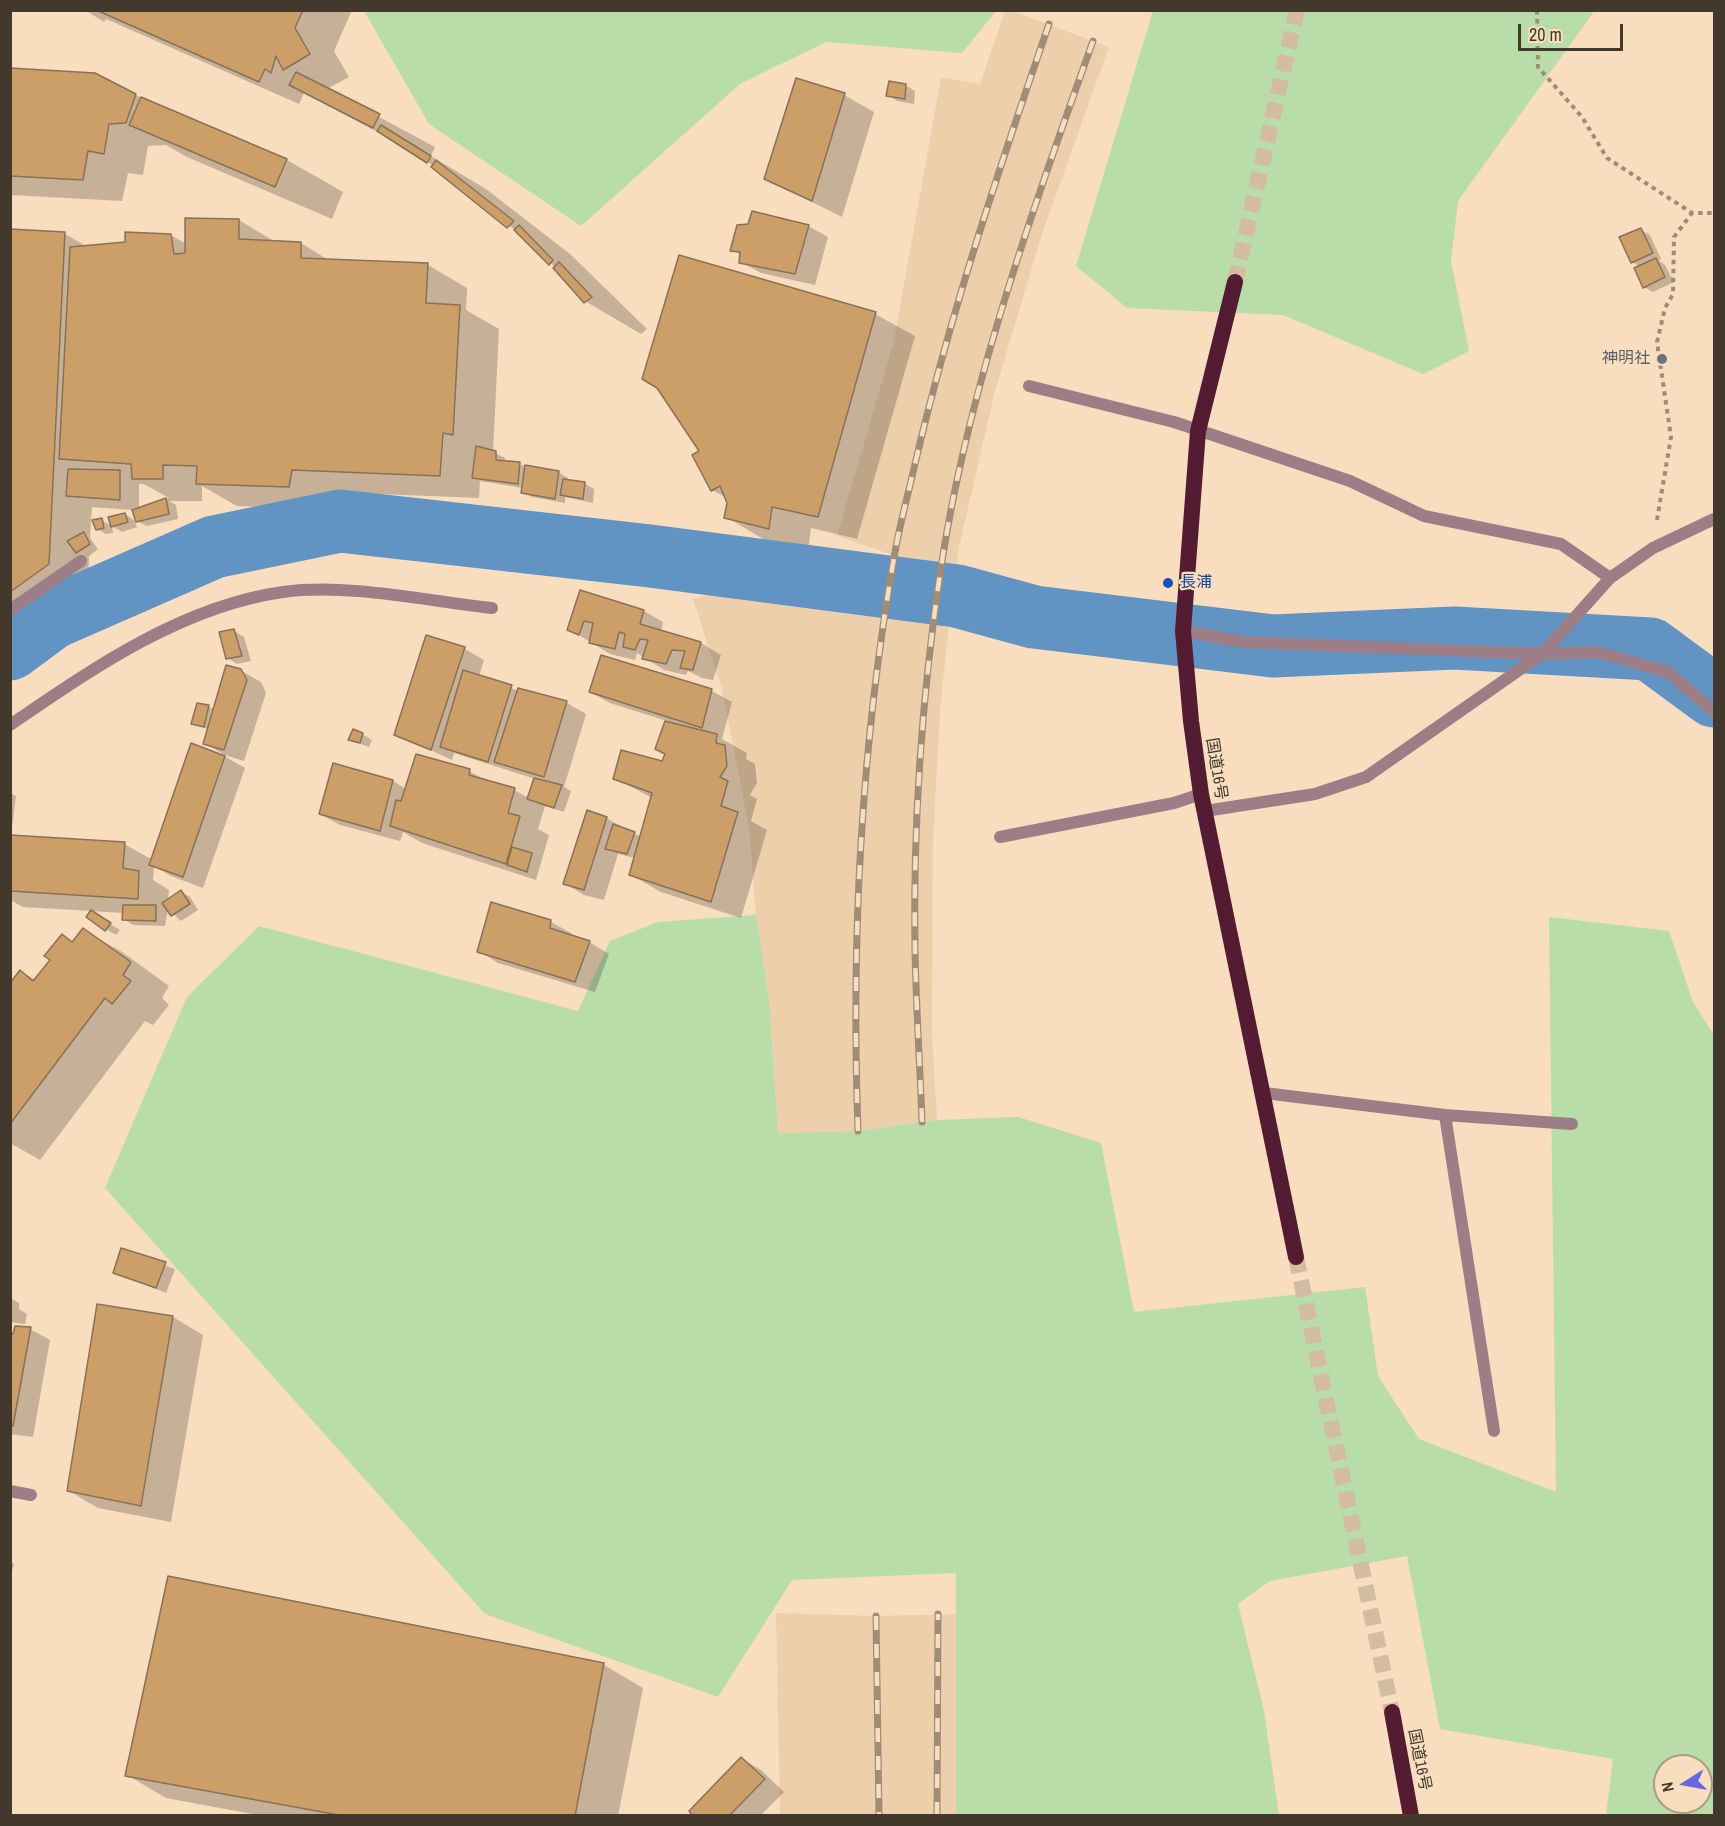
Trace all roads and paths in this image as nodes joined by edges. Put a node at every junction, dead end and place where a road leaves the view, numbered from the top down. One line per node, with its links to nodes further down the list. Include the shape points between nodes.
1 (1537, 10): 2 (path, via 1538,67 1582,117 1607,158)
2 (1692, 213): 3 (path); 8 (path, via 1674,237 1673,294 1665,308 1658,342 1671,437)
3 (1714, 213)
4 (1235, 282): 6 (highway, 国道16号)
5 (1029, 386): 6 (street)
6 (1198, 431): 10 (street, via 1350,481 1424,516 1560,544); 13 (highway, 国道16号)
7 (1714, 519): 8 (street)
8 (1653, 548): 10 (street)
9 (81, 561): 12 (street)
10 (1610, 578): 14 (street)
11 (492, 608): 16 (street, via 336,590 283,592 197,614 109,661)
12 (10, 610)
13 (1183, 631): 14 (street, via 1243,642); 17 (highway, 国道16号)
14 (1542, 654): 15 (street, via 1598,652 1668,672); 18 (street, via 1366,777 1315,794)
15 (1714, 712)
16 (10, 725)
17 (1201, 794): 18 (highway, 国道16号); 19 (street, via 1174,803)
18 (1205, 812): 20 (highway, 国道16号)
19 (1000, 837)
20 (1264, 1093): 21 (street); 23 (highway, 国道16号)
21 (1445, 1115): 22 (street); 24 (street)
22 (1572, 1124)
23 (1296, 1257)
24 (1494, 1431)
25 (10, 1491): 26 (street)
26 (31, 1495)
27 (1392, 1712): 28 (highway, 国道16号)
28 (1412, 1815)

